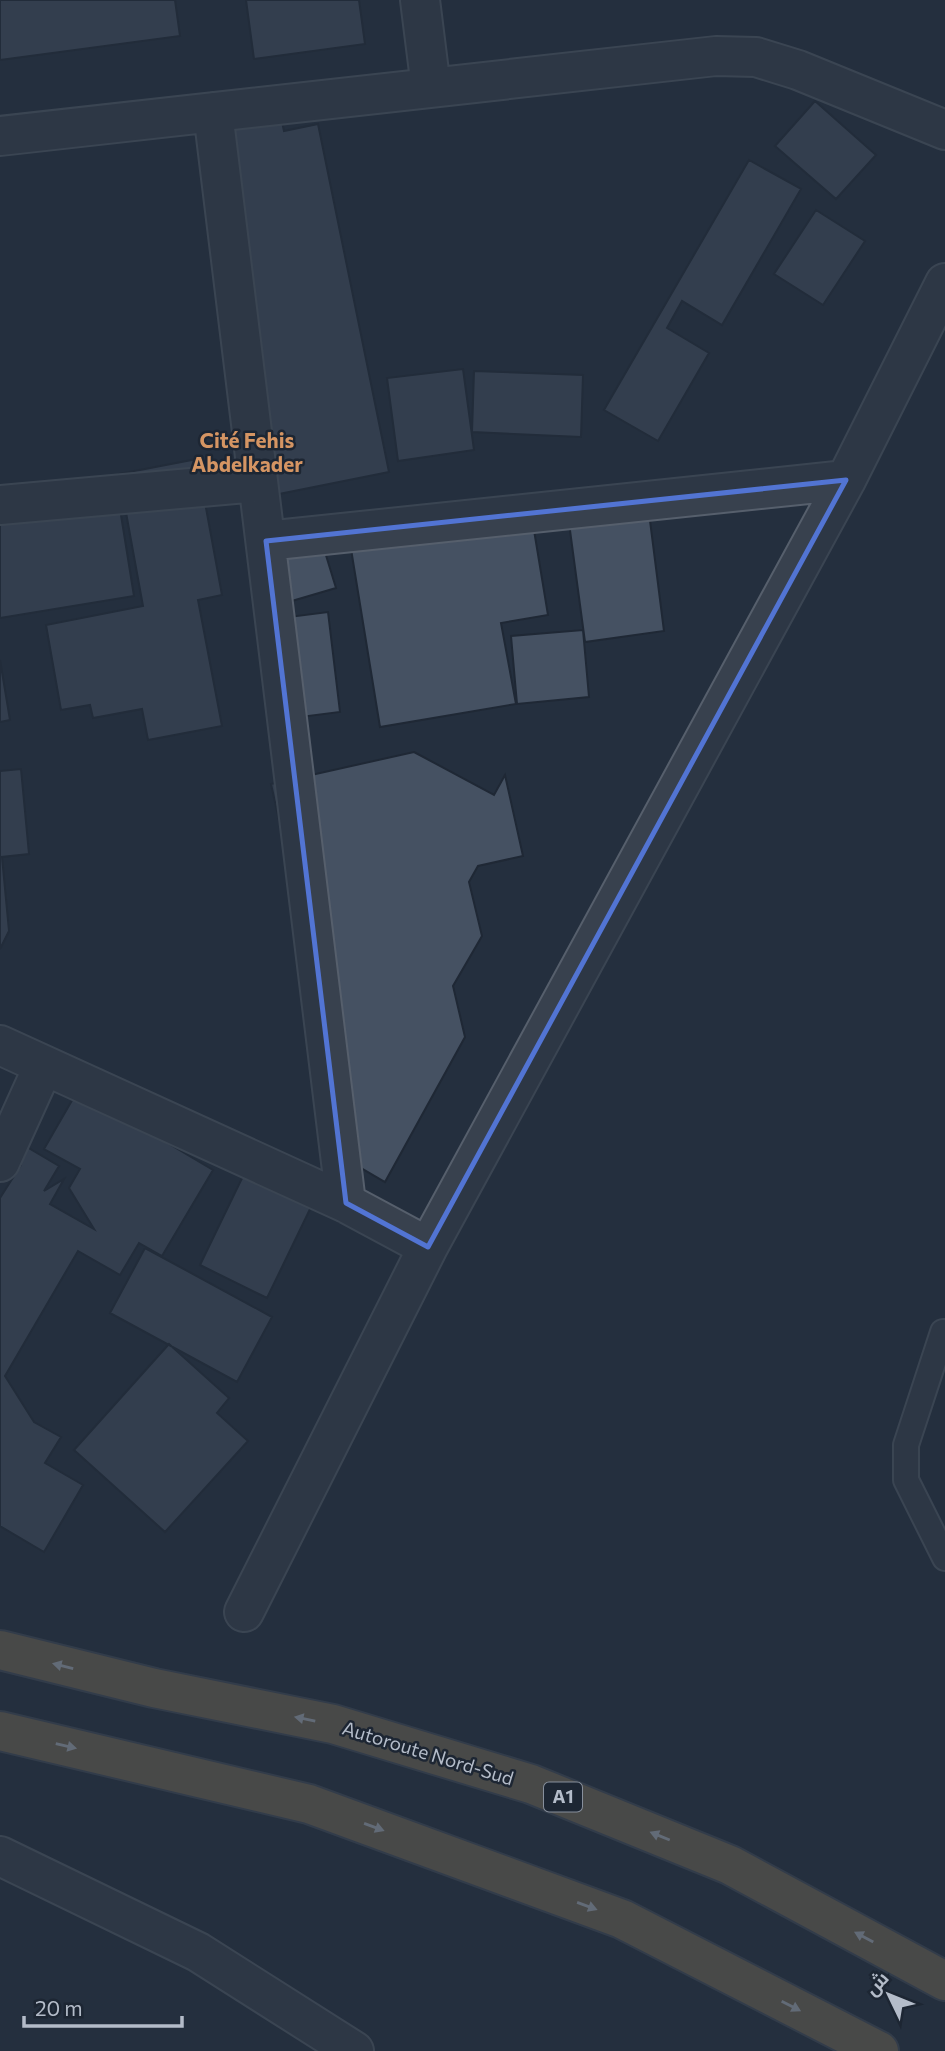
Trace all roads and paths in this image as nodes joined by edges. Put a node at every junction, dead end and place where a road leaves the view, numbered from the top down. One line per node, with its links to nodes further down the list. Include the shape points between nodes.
1 (420, 0): 2 (street)
2 (431, 88): 3 (street); 4 (street, via 716,56 756,57)
3 (213, 112): 5 (street); 8 (street)
4 (945, 130)
5 (0, 136)
6 (945, 283): 7 (street)
7 (846, 480): 10 (street); 15 (street)
8 (258, 482): 9 (street); 10 (street)
9 (0, 505)
10 (265, 541): 14 (street)
11 (0, 1045): 12 (street)
12 (44, 1065): 13 (street); 14 (street)
13 (0, 1162)
14 (346, 1203): 15 (street)
15 (428, 1247): 19 (street)
16 (944, 1330): 17 (lane); 18 (lane, via 906,1445 906,1480)
17 (945, 1362)
18 (945, 1558)
19 (244, 1612)
20 (0, 1650): 23 (highway, Autoroute Nord-Sud / A1, one-way to 20, via 730,1865 531,1784 334,1724 154,1688)
21 (0, 1731): 25 (highway, one-way to 25, via 310,1804 622,1919)
22 (0, 1856): 24 (street, via 198,1952)
23 (945, 1982)
24 (354, 2051)
25 (879, 2051)

